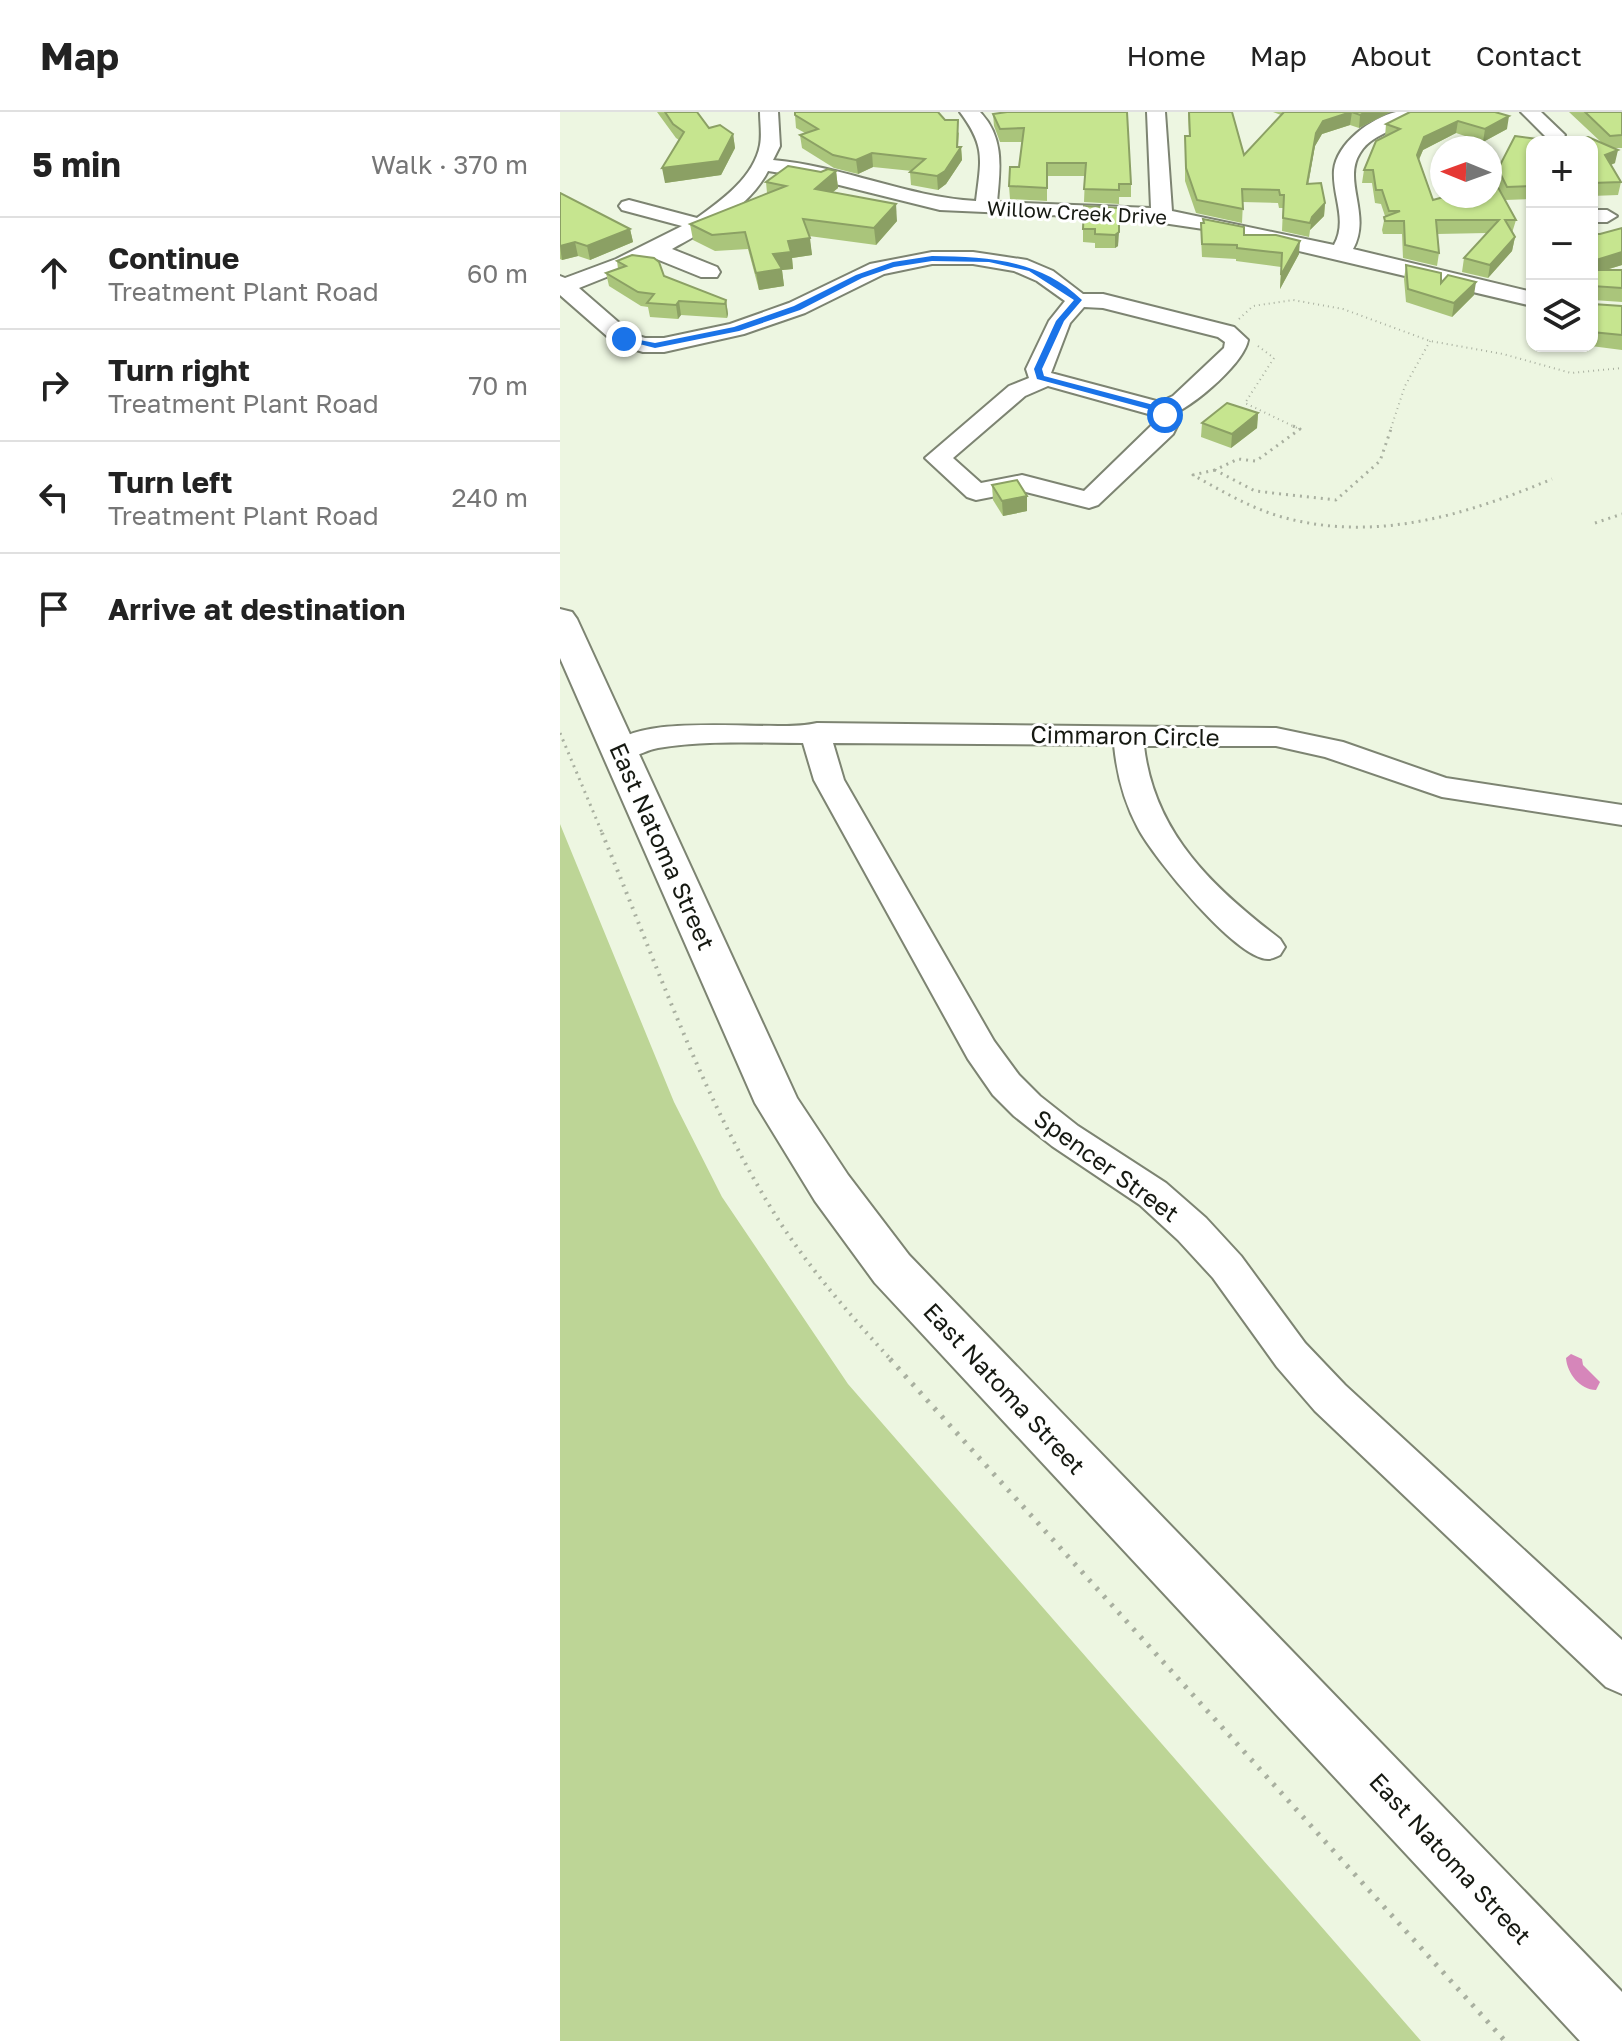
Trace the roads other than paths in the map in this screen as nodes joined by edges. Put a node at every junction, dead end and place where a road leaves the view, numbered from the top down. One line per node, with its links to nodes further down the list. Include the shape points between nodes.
1 (769, 112): 7 (street, via 772,136)
2 (969, 112): 9 (street, via 986,131 992,149)
3 (1156, 112): 10 (street)
4 (1412, 112): 13 (street, via 1369,134 1346,159 1343,175 1353,224)
5 (1530, 112): 6 (street)
6 (1555, 135)
7 (762, 165): 9 (street, Willow Creek Drive, via 811,169 922,201); 11 (street, via 741,192)
8 (629, 206): 11 (street)
9 (986, 208): 10 (street, Willow Creek Drive)
10 (1162, 215): 13 (street, Willow Creek Drive)
11 (701, 225): 12 (street)
12 (654, 250): 14 (street); 15 (street)
13 (1339, 254): 16 (street, Willow Creek Drive)
14 (709, 272)
15 (561, 285): 17 (street, via 624,339 643,345 736,329 797,308 878,269 932,258 1019,265)
16 (1526, 292)
17 (1078, 300): 18 (street, via 1060,321 1038,369); 19 (street, via 1103,301 1232,339 1182,401)
18 (1043, 380): 19 (street); 19 (street, via 1017,391 938,458 976,492 1022,483 1089,500 1164,429)
19 (1162, 410)
20 (560, 619): 23 (main road, East Natoma Street)
21 (817, 732): 22 (street, Cimmaron Circle); 23 (street, Cimmaron Circle, via 676,735); 26 (street, Spencer Street, via 829,780 981,1050 1006,1085 1065,1136 1153,1194 1192,1229 1330,1398)
22 (1128, 735): 24 (street, Cimmaron Circle, via 1292,739 1442,787); 25 (street, via 1136,788 1158,837 1204,895)
23 (621, 751): 27 (main road, East Natoma Street, via 777,1103 847,1213 892,1269)
24 (1622, 815)
25 (1268, 947)
26 (1622, 1671)
27 (1622, 2039)

